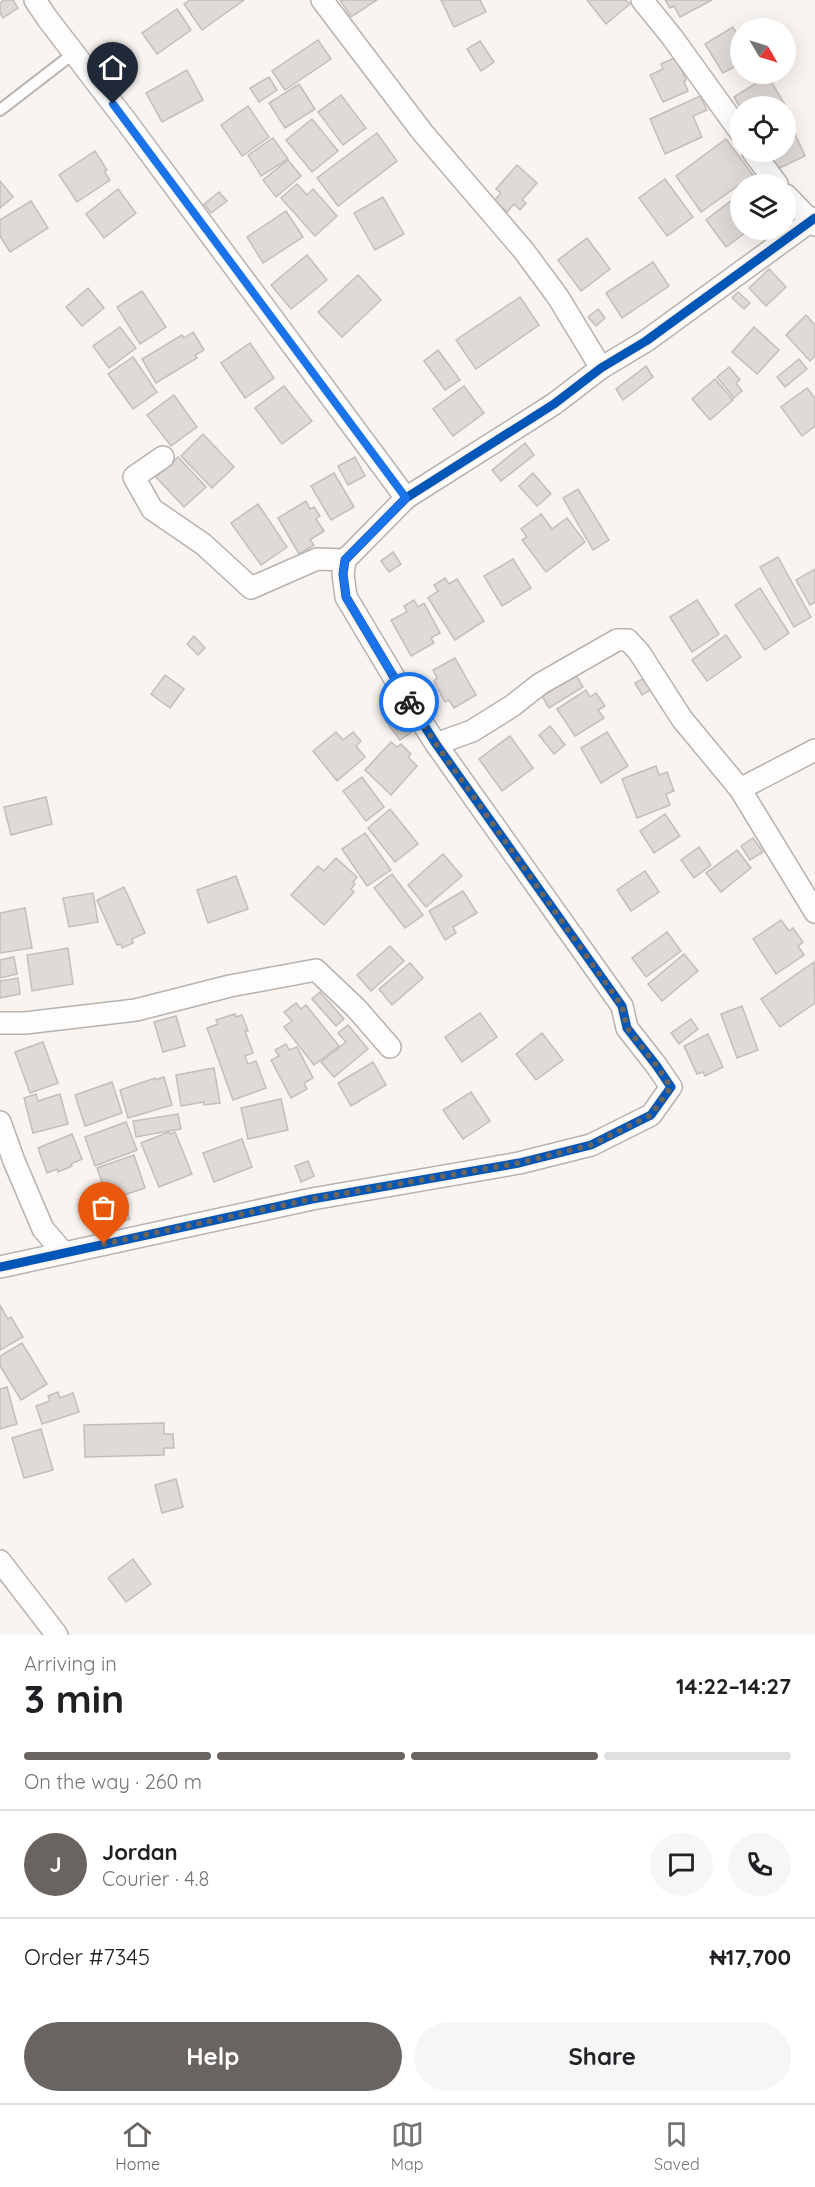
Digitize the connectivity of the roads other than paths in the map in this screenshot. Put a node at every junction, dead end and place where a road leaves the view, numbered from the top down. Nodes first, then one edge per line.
1 (35, 0) edge
2 (321, 0) edge
3 (642, 0) edge
4 (74, 53) junction
5 (0, 110) edge
6 (730, 118) edge
7 (796, 205) edge
8 (813, 222) edge
9 (601, 368) junction
10 (163, 457) dead end
11 (406, 498) junction
12 (345, 560) junction
13 (436, 744) junction
14 (815, 750) edge
15 (740, 789) junction
16 (815, 912) edge
17 (0, 1023) edge
18 (390, 1047) dead end
19 (0, 1122) edge
20 (63, 1252) junction
21 (0, 1267) edge
22 (0, 1561) edge
23 (57, 1635) edge

1 - 4 street
2 - 9 street
3 - 6 street
4 - 5 lane
4 - 11 street
7 - 8 street
8 - 9 street
9 - 11 street
10 - 12 street
11 - 12 street
12 - 13 street
13 - 15 street
13 - 20 street
14 - 15 street
15 - 16 street
17 - 18 street
19 - 20 street
20 - 21 street
22 - 23 street

